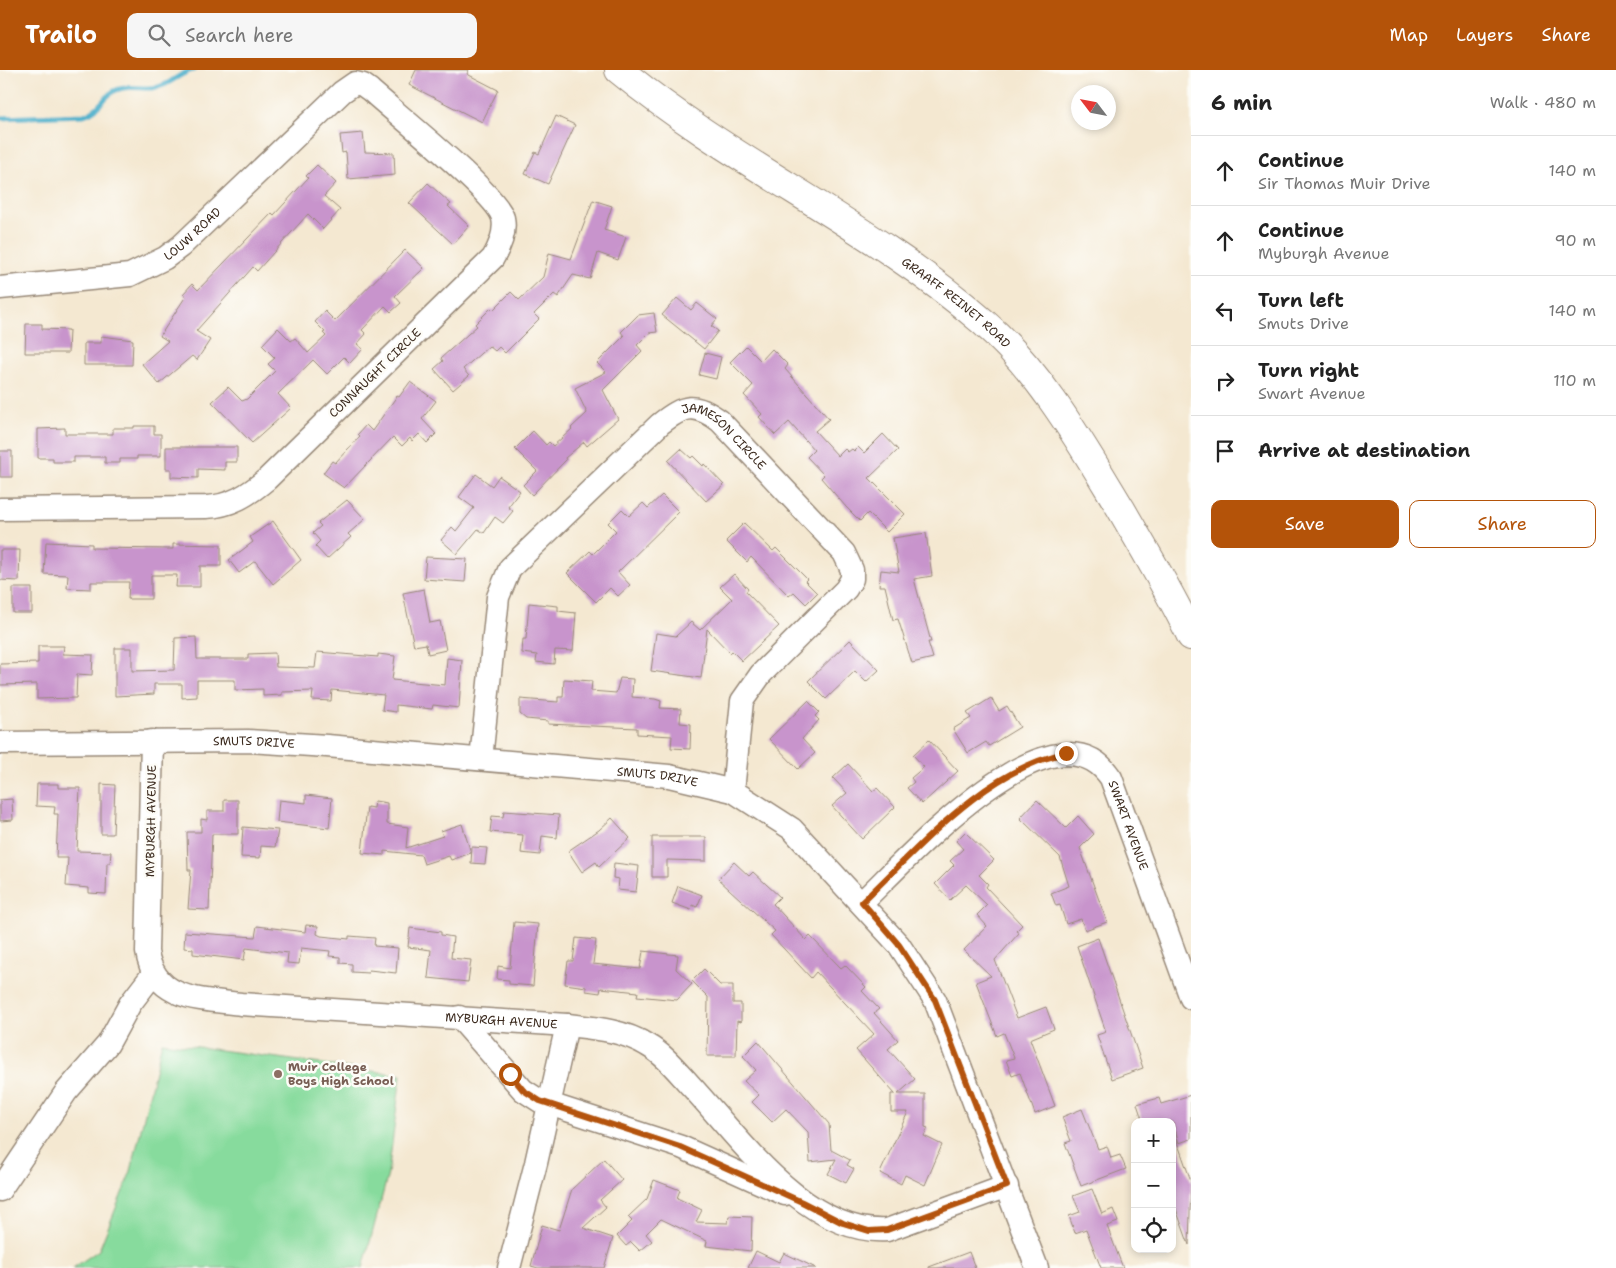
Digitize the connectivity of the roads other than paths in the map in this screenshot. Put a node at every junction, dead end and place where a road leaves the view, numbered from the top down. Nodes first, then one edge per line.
1 (619, 70) edge
2 (342, 92) joint
3 (0, 288) edge
4 (0, 509) edge
5 (1191, 636) edge
6 (152, 742) junction
7 (0, 743) edge
8 (481, 759) junction
9 (732, 790) junction
10 (862, 902) junction
11 (153, 974) junction
12 (1191, 998) edge
13 (459, 1017) junction
14 (567, 1025) junction
15 (550, 1104) junction
16 (1007, 1186) junction
17 (0, 1190) edge
18 (802, 1202) junction
19 (509, 1268) edge
20 (1037, 1268) edge

1 - 5 main road, GRAAFF REINET ROAD
2 - 3 street, LOUW ROAD
2 - 4 street, CONNAUGHT CIRCLE
6 - 7 street, SMUTS DRIVE
6 - 8 street, SMUTS DRIVE
6 - 11 street, MYBURGH AVENUE
8 - 9 street, SMUTS DRIVE
8 - 9 street, JAMESON CIRCLE
9 - 10 street, SMUTS DRIVE
10 - 12 street, SWART AVENUE
10 - 16 street, SMUTS DRIVE
11 - 13 street, MYBURGH AVENUE
11 - 17 street
13 - 14 street, MYBURGH AVENUE
13 - 15 street
14 - 15 street
14 - 18 street, MYBURGH AVENUE
15 - 18 street
15 - 19 street
16 - 18 street, MYBURGH AVENUE
16 - 20 street, SMUTS DRIVE

